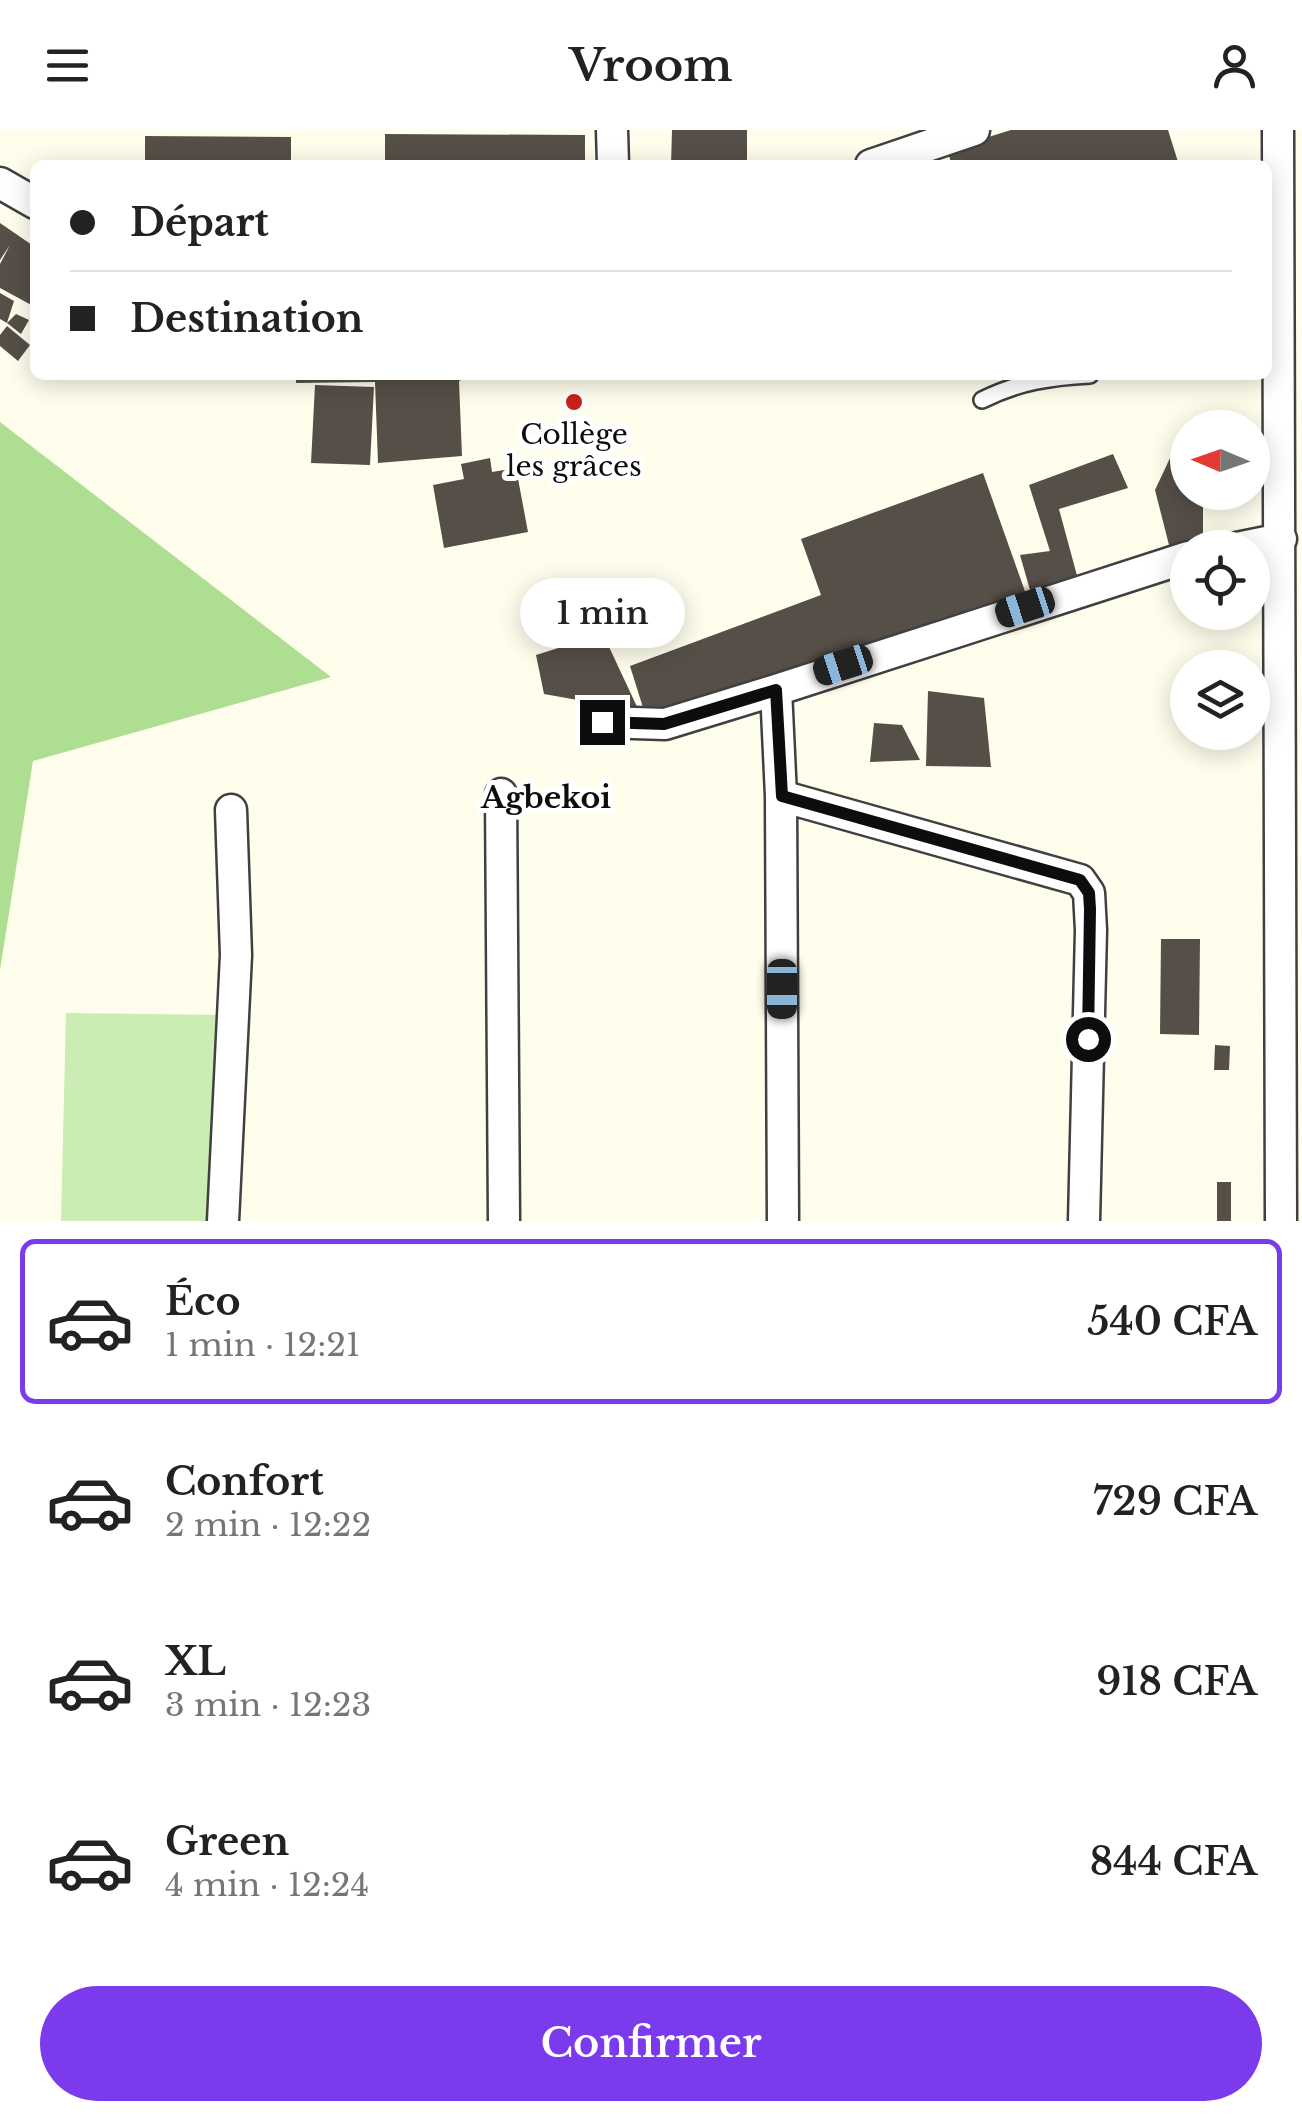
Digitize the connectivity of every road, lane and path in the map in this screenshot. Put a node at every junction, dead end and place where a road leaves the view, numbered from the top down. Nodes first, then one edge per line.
1 (612, 130) edge
2 (974, 130) edge
3 (1278, 130) edge
4 (909, 141) edge
5 (613, 160) edge
6 (879, 160) edge
7 (0, 184) edge
8 (1290, 186) edge
9 (30, 201) edge
10 (1273, 368) edge
11 (1050, 380) edge
12 (982, 400) dead end
13 (1281, 539) junction
14 (1270, 541) edge
15 (1170, 563) edge
16 (776, 690) junction
17 (602, 722) dead end
18 (1291, 773) edge
19 (501, 794) dead end
20 (782, 796) junction
21 (231, 810) dead end
22 (1292, 1065) edge
23 (224, 1221) edge
24 (504, 1221) edge
25 (784, 1221) edge
26 (1084, 1221) edge
27 (1281, 1221) edge

1 - 5 street
2 - 4 street
3 - 8 street
4 - 6 street
7 - 9 street
8 - 10 street
10 - 13 street
11 - 12 lane
13 - 14 street
13 - 18 street
15 - 16 street
16 - 17 street
16 - 20 street
18 - 22 street
19 - 24 street
20 - 25 street
20 - 26 street
21 - 23 street
22 - 27 street

